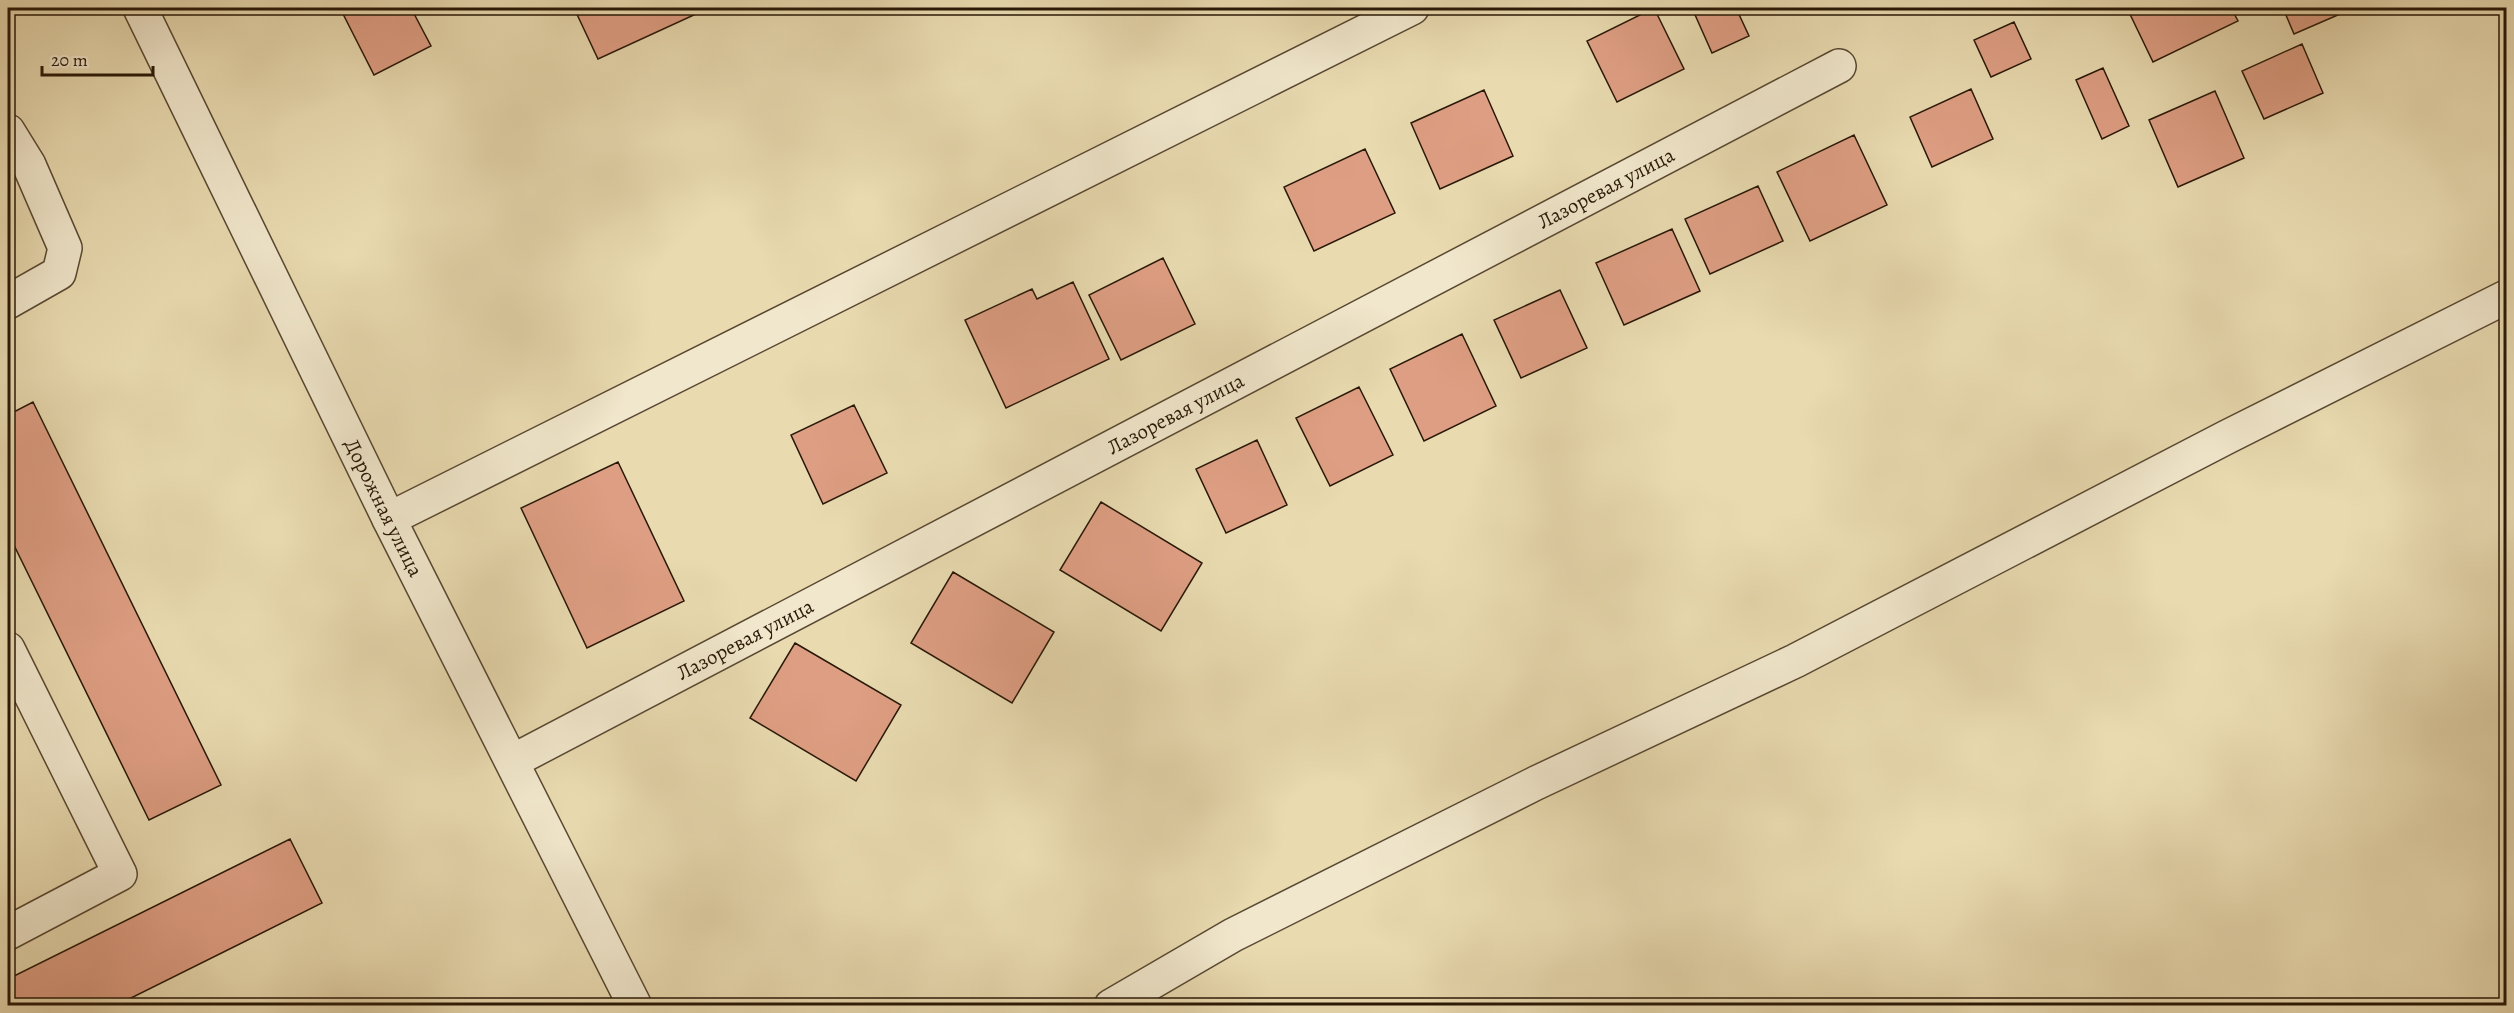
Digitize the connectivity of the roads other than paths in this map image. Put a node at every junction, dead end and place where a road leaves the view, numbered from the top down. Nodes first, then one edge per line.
1 (140, 8) edge
2 (1412, 8) edge
3 (1839, 66) dead end
4 (8, 130) edge
5 (2506, 297) edge
6 (8, 302) edge
7 (389, 519) junction
8 (8, 649) edge
9 (513, 761) junction
10 (8, 933) edge
11 (635, 1005) edge
12 (1112, 1005) edge

1 - 7 street, Дорожная улица
2 - 7 street
3 - 9 street, Лазоревая улица
4 - 6 street
5 - 12 street
7 - 9 street, Дорожная улица
8 - 10 street
9 - 11 street, Дорожная улица

